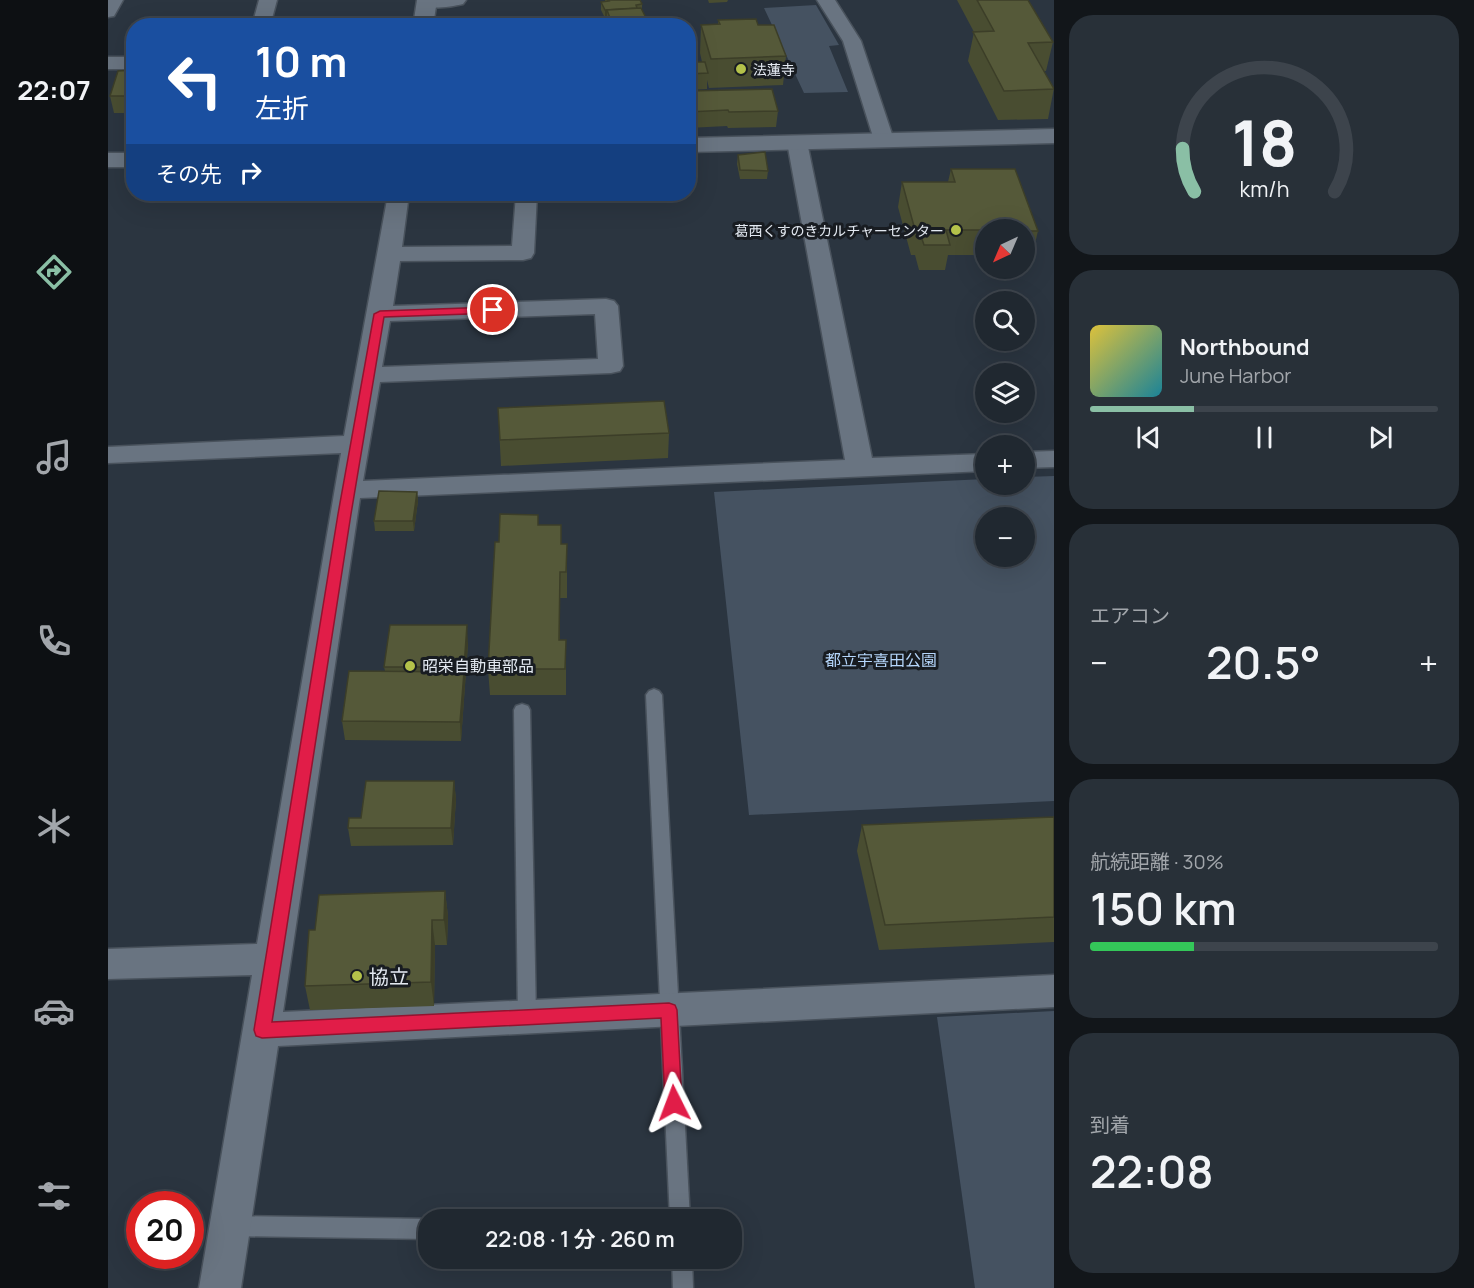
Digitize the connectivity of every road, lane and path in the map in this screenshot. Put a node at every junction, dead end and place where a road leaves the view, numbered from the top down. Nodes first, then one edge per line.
1 (114, 0) edge
2 (268, 0) edge
3 (458, 0) edge
4 (826, 0) edge
5 (427, 1) edge
6 (108, 12) edge
7 (263, 18) edge
8 (424, 18) edge
9 (108, 63) edge
10 (126, 63) edge
11 (1054, 136) edge
12 (884, 140) junction
13 (797, 142) junction
14 (696, 145) edge
15 (126, 159) edge
16 (108, 160) edge
17 (397, 201) edge
18 (527, 201) edge
19 (390, 254) junction
20 (380, 314) junction
21 (369, 375) junction
22 (357, 444) junction
23 (108, 455) edge
24 (1054, 459) edge
25 (1035, 460) edge
26 (975, 462) edge
27 (860, 467) junction
28 (348, 490) junction
29 (654, 694) dead end
30 (522, 710) dead end
31 (272, 959) junction
32 (108, 964) edge
33 (1054, 991) edge
34 (669, 1010) junction
35 (527, 1017) junction
36 (262, 1030) junction
37 (679, 1209) edge
38 (230, 1226) junction
39 (418, 1229) edge
40 (682, 1269) edge
41 (220, 1288) edge
42 (683, 1288) edge

1 - 6 street
2 - 7 street
3 - 5 street
4 - 12 street
5 - 8 street
9 - 10 street
11 - 12 street
12 - 13 street
13 - 14 street
13 - 27 street
15 - 16 street
17 - 19 street
18 - 19 street
19 - 20 street
20 - 21 street
20 - 21 street
21 - 22 street
22 - 23 street
22 - 28 street
24 - 25 street
26 - 27 street
27 - 28 street
28 - 31 street
29 - 34 lane
30 - 35 lane
31 - 32 street
31 - 36 street
33 - 34 street
34 - 35 street
34 - 37 lane
35 - 36 street
36 - 38 street
38 - 39 lane
38 - 41 street
40 - 42 lane

